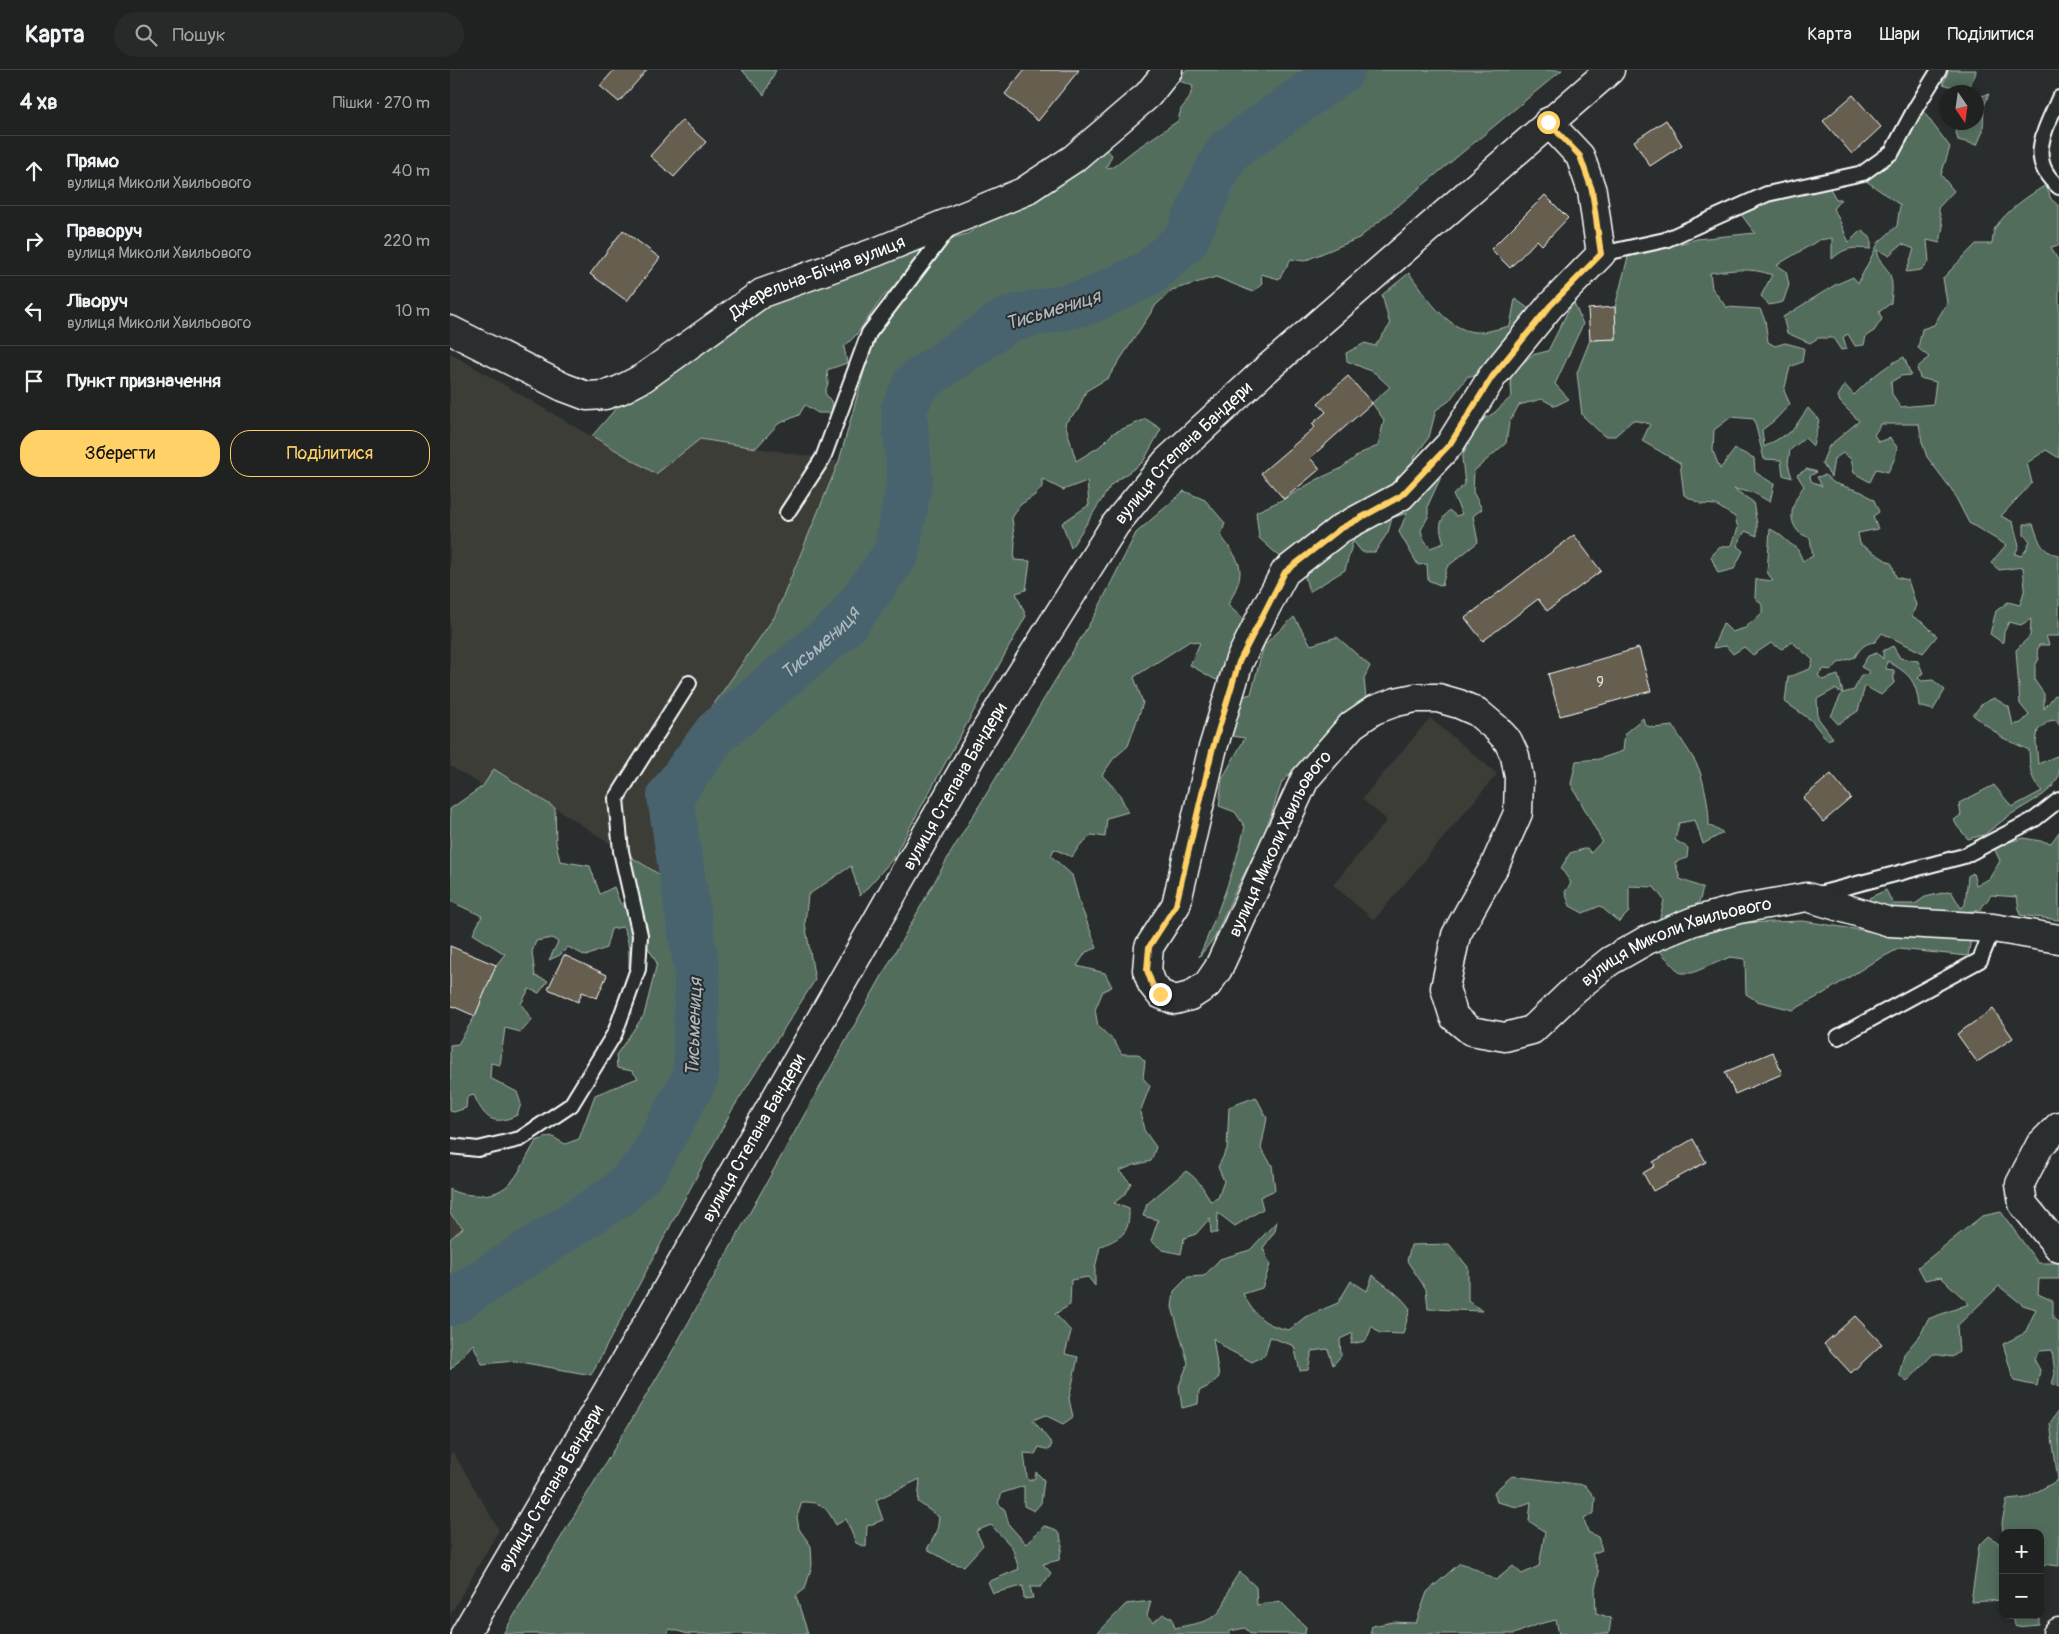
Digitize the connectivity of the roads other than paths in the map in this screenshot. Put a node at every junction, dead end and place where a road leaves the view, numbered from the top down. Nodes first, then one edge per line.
1 (1168, 70) edge
2 (1610, 70) edge
3 (1939, 70) edge
4 (2059, 98) edge
5 (1548, 122) junction
6 (2059, 187) edge
7 (954, 221) junction
8 (1601, 254) junction
9 (450, 330) edge
10 (787, 513) dead end
11 (689, 683) dead end
12 (2059, 800) edge
13 (1807, 897) junction
14 (1992, 928) junction
15 (2059, 939) edge
16 (1838, 1037) dead end
17 (2059, 1126) edge
18 (450, 1146) edge
19 (2059, 1248) edge
20 (465, 1634) edge

1 - 7 street, Джерельна-Бічна вулиця
2 - 5 street, вулиця Степана Бандери
3 - 8 lane
4 - 6 lane
5 - 8 street
5 - 20 street, вулиця Степана Бандери
7 - 9 street, Джерельна-Бічна вулиця
7 - 10 lane
8 - 13 street, вулиця Миколи Хвильового
11 - 18 lane
12 - 13 lane
13 - 14 street, вулиця Миколи Хвильового
14 - 15 street, вулиця Миколи Хвильового
14 - 16 lane
17 - 19 street

